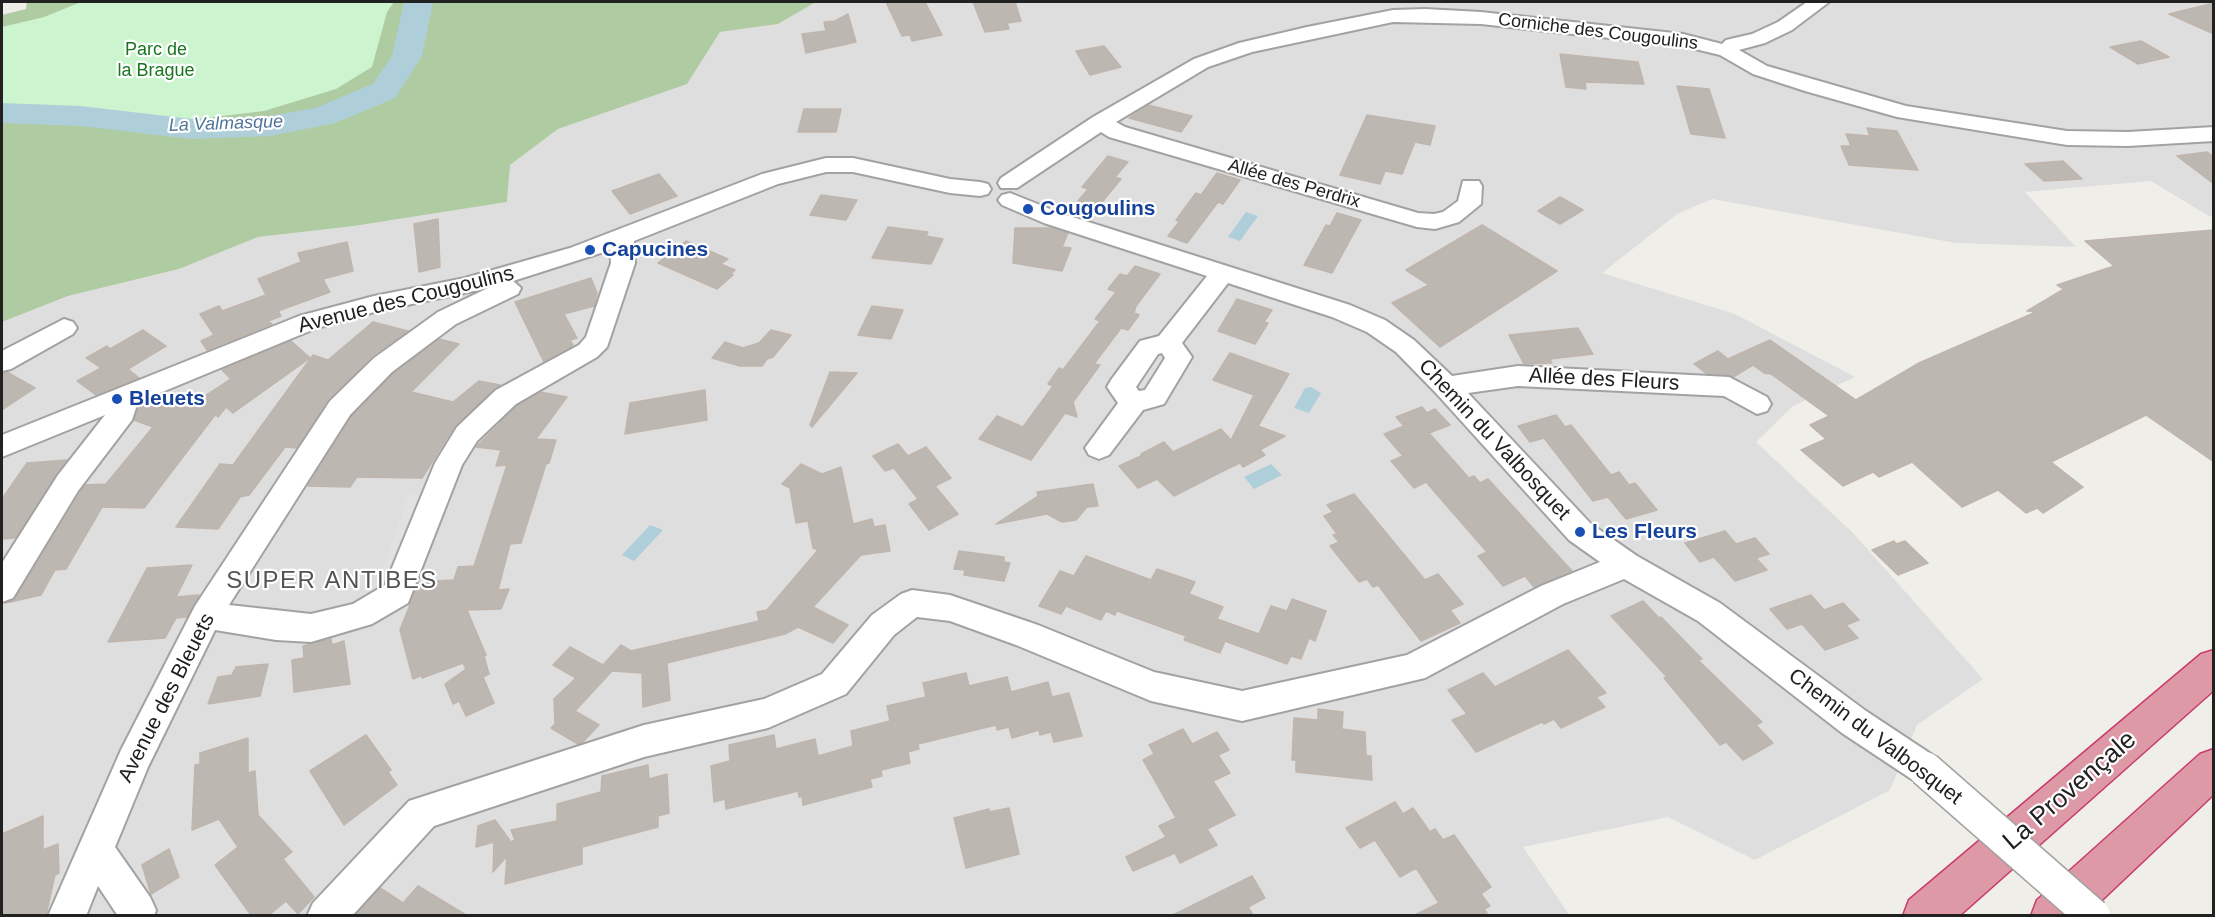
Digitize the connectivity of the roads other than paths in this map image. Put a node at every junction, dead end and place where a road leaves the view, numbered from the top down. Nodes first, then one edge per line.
1 (1819, 2) edge
2 (1727, 51) junction
3 (1101, 122) junction
4 (2214, 134) edge
5 (1471, 186) dead end
6 (1010, 191) junction
7 (622, 239) junction
8 (1223, 273) junction
9 (523, 276) junction
10 (63, 328) dead end
11 (2, 362) edge
12 (1446, 386) junction
13 (124, 396) junction
14 (1757, 404) dead end
15 (2, 446) edge
16 (1099, 448) dead end
17 (1626, 565) junction
18 (2, 589) edge
19 (206, 615) junction
20 (2214, 666) edge
21 (2214, 767) edge
22 (95, 850) junction
23 (137, 910) dead end
24 (67, 915) edge
25 (326, 915) edge
26 (1925, 915) edge
27 (2053, 915) edge
28 (2093, 915) edge

1 - 2 street
2 - 3 street, Corniche des Cougoulins
2 - 4 street, Corniche des Cougoulins
3 - 5 street, Allée des Perdrix
3 - 6 street, Corniche des Cougoulins
6 - 7 street, Chemin du Valbosquet
6 - 8 street, Chemin du Valbosquet
7 - 9 street, Avenue des Bleuets
7 - 19 street
8 - 12 street, Chemin du Valbosquet
8 - 16 street
9 - 13 street, Avenue des Cougoulins
9 - 19 street, Avenue des Bleuets
10 - 11 street
12 - 14 street, Allée des Fleurs
12 - 17 street, Chemin du Valbosquet
13 - 15 street, Avenue des Cougoulins
13 - 18 street
17 - 25 street
17 - 28 street, Chemin du Valbosquet, bridge
19 - 22 street, Avenue des Bleuets
20 - 26 highway, La Provençale
21 - 27 highway
22 - 23 street
22 - 24 street, Avenue des Bleuets

